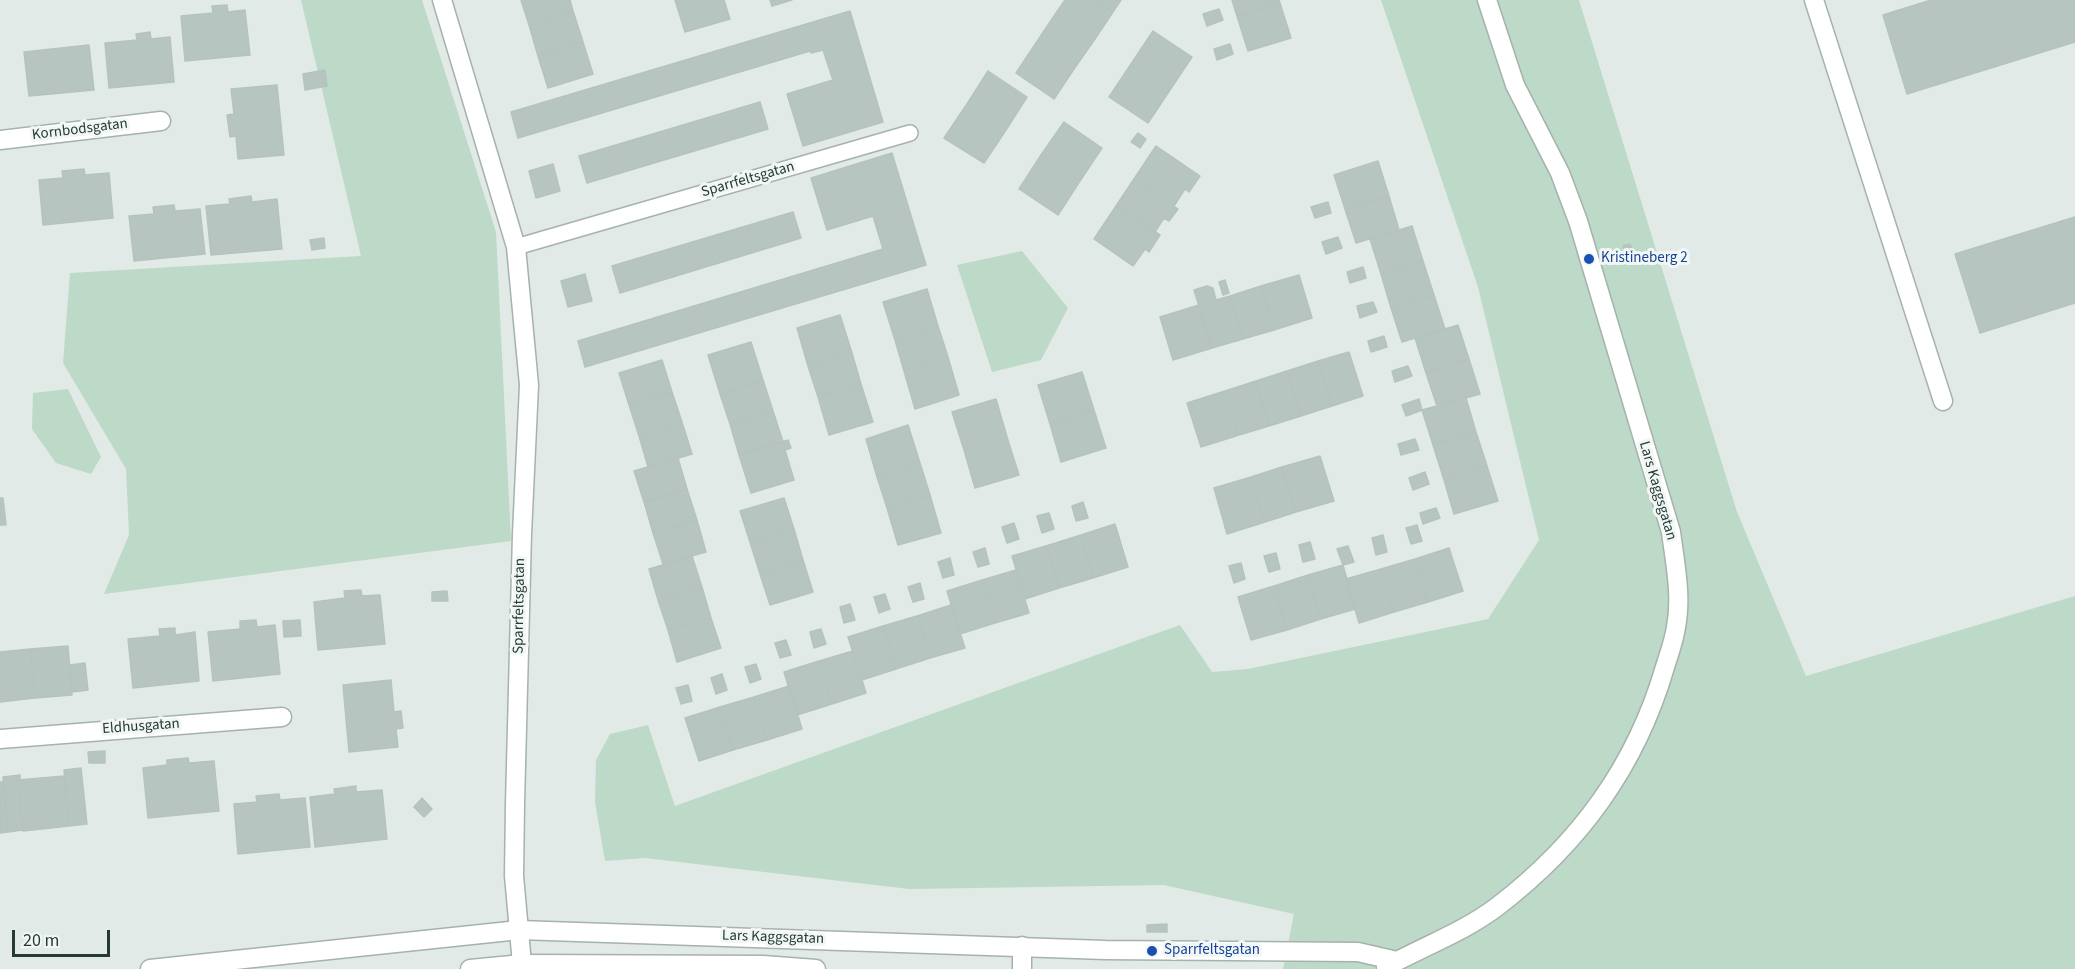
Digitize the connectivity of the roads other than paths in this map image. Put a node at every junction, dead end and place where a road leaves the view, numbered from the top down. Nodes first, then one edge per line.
1 (442, 0) edge
2 (1487, 0) edge
3 (1814, 0) edge
4 (161, 121) dead end
5 (910, 133) dead end
6 (0, 140) edge
7 (516, 247) junction
8 (1943, 401) dead end
9 (282, 717) dead end
10 (0, 739) edge
11 (519, 930) junction
12 (1022, 946) junction
13 (522, 964) junction
14 (1390, 965) edge
15 (150, 969) edge
16 (470, 969) edge
17 (816, 969) edge
18 (1022, 969) edge

1 - 7 street, Sparrfeltsgatan
2 - 14 street, Lars Kaggsgatan
3 - 8 street
4 - 6 street, Kornbodsgatan
5 - 7 lane, Sparrfeltsgatan
7 - 11 street, Sparrfeltsgatan
9 - 10 street, Eldhusgatan
11 - 12 street, Lars Kaggsgatan
11 - 13 street, Sparrfeltsgatan
11 - 15 street, Lars Kaggsgatan
12 - 14 street, Lars Kaggsgatan
12 - 18 street
13 - 16 street, Lars Kaggsgatan
13 - 17 street, Lars Kaggsgatan

